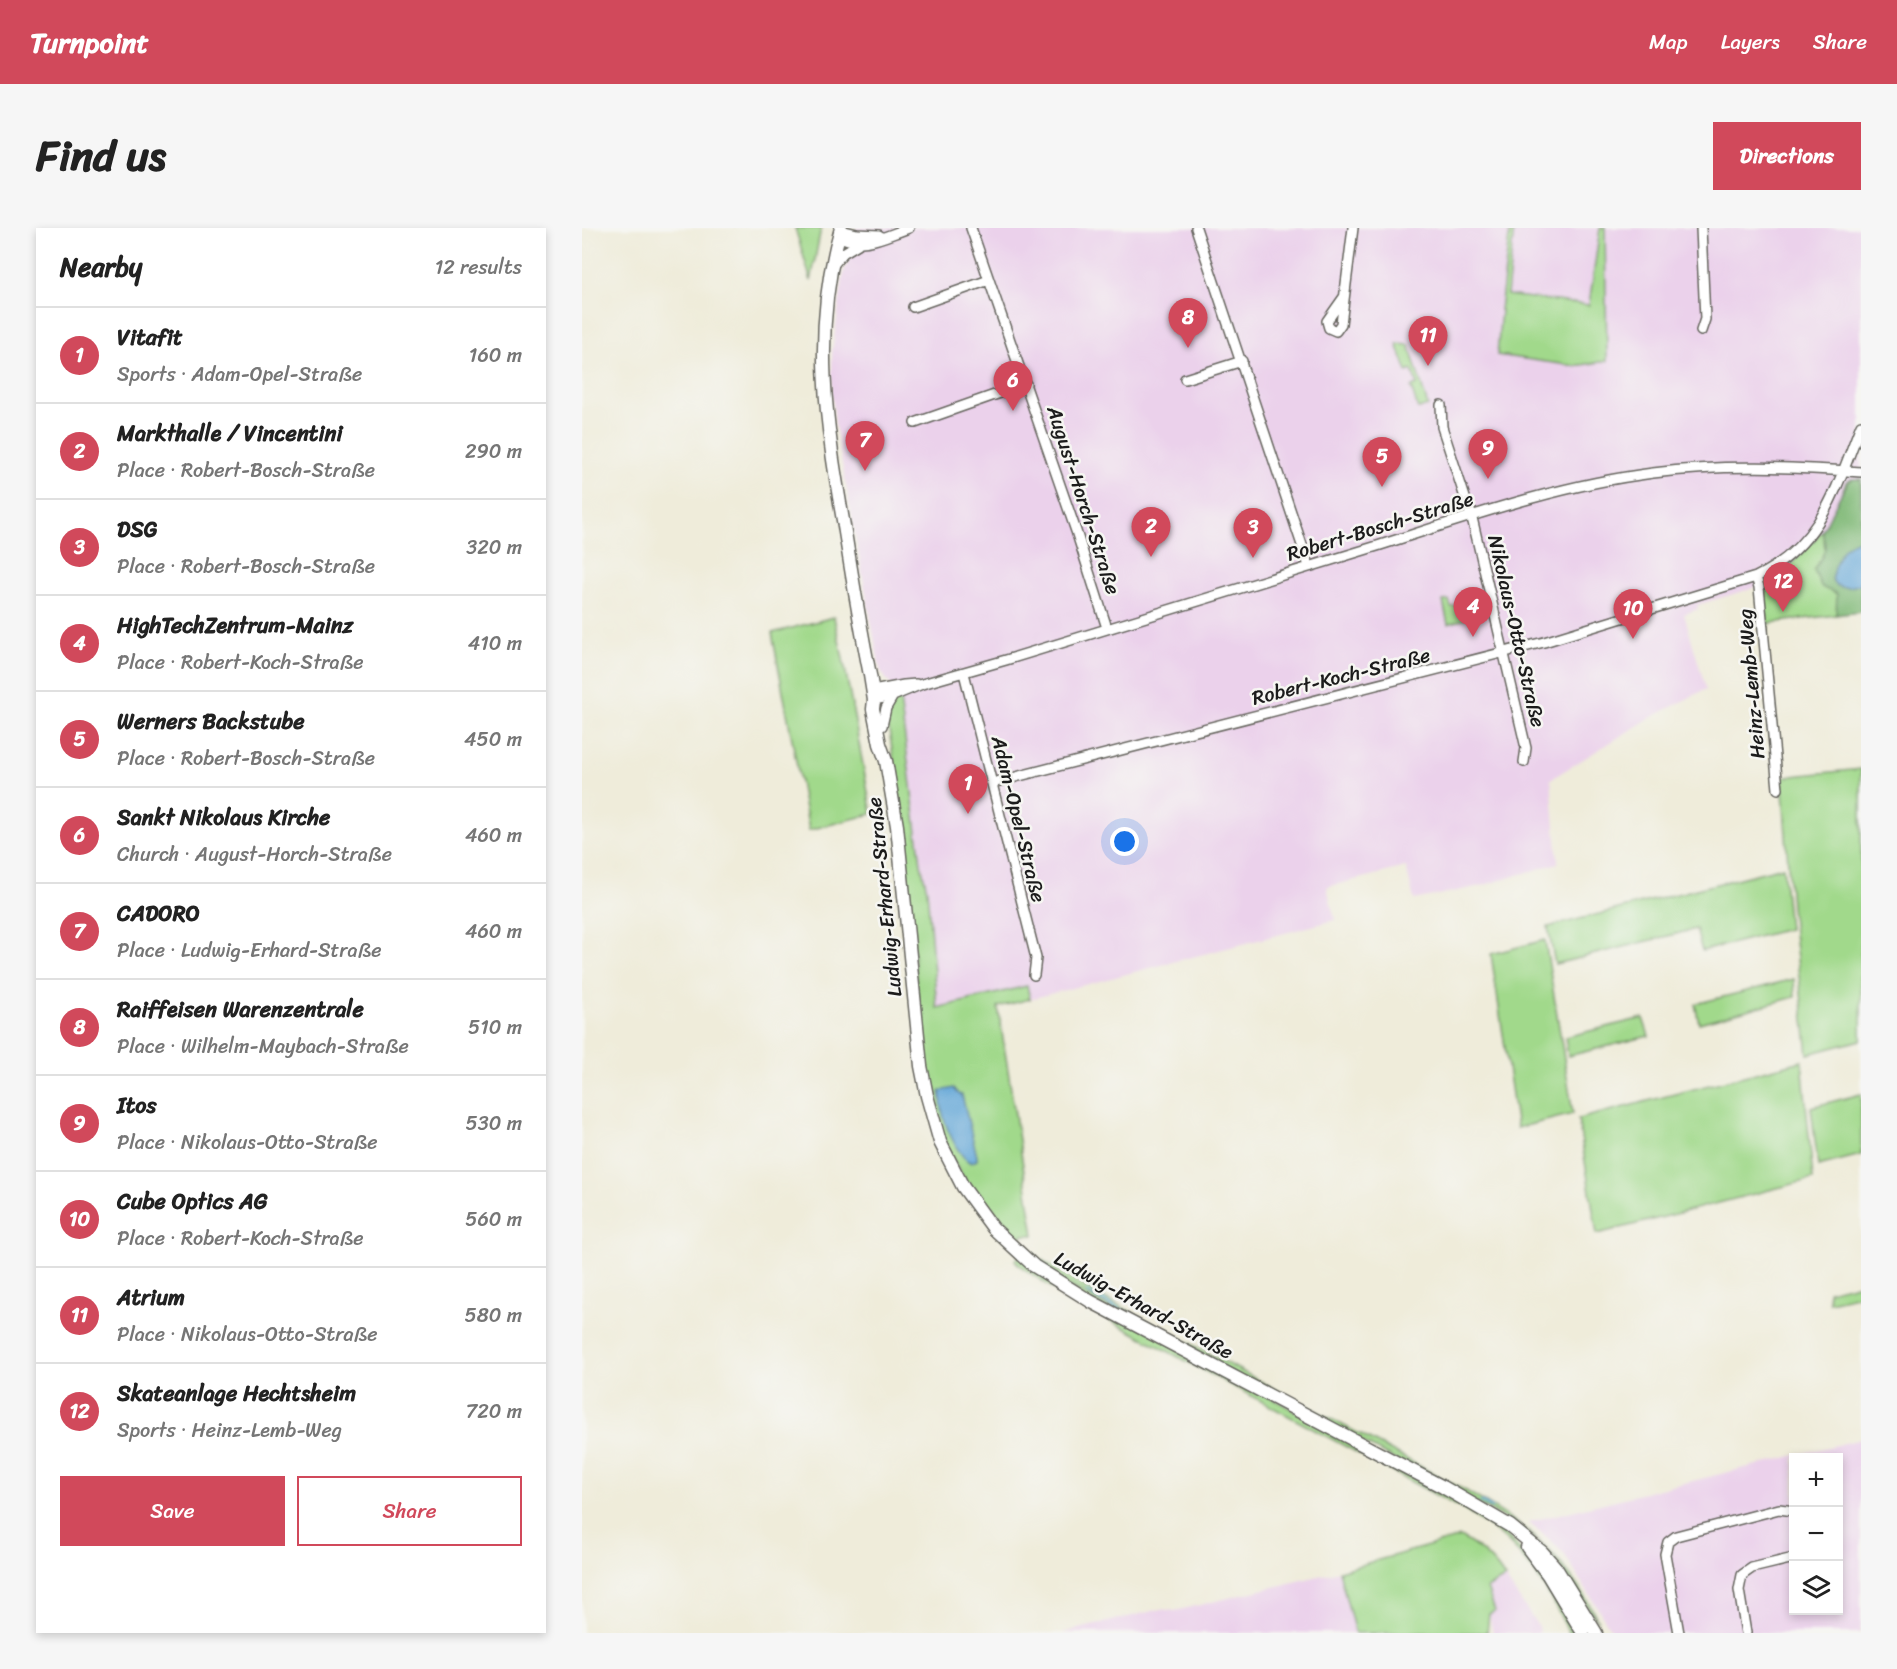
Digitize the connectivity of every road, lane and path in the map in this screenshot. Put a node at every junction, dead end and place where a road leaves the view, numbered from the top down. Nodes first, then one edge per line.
1 (909, 228) edge
2 (971, 228) edge
3 (1196, 228) edge
4 (1353, 228) edge
5 (1701, 228) edge
6 (840, 232) edge
7 (890, 234) junction
8 (858, 244) junction
9 (831, 267) junction
10 (989, 280) junction
11 (1344, 297) dead end
12 (912, 307) dead end
13 (1701, 331) dead end
14 (1242, 362) junction
15 (1185, 379) dead end
16 (1026, 384) junction
17 (1441, 405) dead end
18 (915, 423) dead end
19 (1861, 425) edge
20 (1843, 471) junction
21 (1861, 472) edge
22 (1471, 516) junction
23 (1309, 566) junction
24 (1756, 577) junction
25 (1107, 628) junction
26 (1503, 653) junction
27 (964, 673) junction
28 (922, 684) junction
29 (873, 696) junction
30 (893, 696) junction
31 (882, 726) junction
32 (886, 761) junction
33 (1524, 762) dead end
34 (992, 783) junction
35 (1778, 789) dead end
36 (1034, 975) dead end
37 (1789, 1510) edge
38 (1491, 1515) junction
39 (1789, 1559) edge
40 (1583, 1633) edge
41 (1596, 1633) edge
42 (1678, 1633) edge
43 (1746, 1633) edge

1 - 7 street
2 - 10 street, August-Horch-Straße
3 - 14 street
4 - 11 street
5 - 13 street
6 - 7 street
6 - 8 street
6 - 9 main road, Ludwig-Erhard-Straße
7 - 8 street
8 - 9 street
9 - 29 main road, Ludwig-Erhard-Straße
10 - 12 street
10 - 16 street, August-Horch-Straße
14 - 15 street
14 - 23 street
16 - 18 street
16 - 25 street, August-Horch-Straße
17 - 22 street, Nikolaus-Otto-Straße
19 - 20 street, Robert-Koch-Straße
20 - 21 street, Robert-Bosch-Straße
20 - 22 street, Robert-Bosch-Straße
20 - 24 street, Robert-Koch-Straße
22 - 23 street, Robert-Bosch-Straße
22 - 26 street, Nikolaus-Otto-Straße
23 - 25 street, Robert-Bosch-Straße
24 - 26 street, Robert-Koch-Straße
24 - 35 street, Heinz-Lemb-Weg
25 - 27 street, Robert-Bosch-Straße
26 - 33 street, Nikolaus-Otto-Straße
26 - 34 street, Robert-Koch-Straße
27 - 28 street, Robert-Bosch-Straße
27 - 34 street, Adam-Opel-Straße
28 - 29 street, Robert-Bosch-Straße
28 - 30 street, Robert-Bosch-Straße
29 - 30 street, Robert-Bosch-Straße
29 - 31 main road, Ludwig-Erhard-Straße
29 - 32 main road, Ludwig-Erhard-Straße
30 - 31 street
31 - 32 main road, Ludwig-Erhard-Straße
32 - 38 main road, Ludwig-Erhard-Straße
34 - 36 street, Adam-Opel-Straße
37 - 42 street
38 - 40 main road, Ludwig-Erhard-Straße
38 - 41 main road, Ludwig-Erhard-Straße
39 - 43 street

